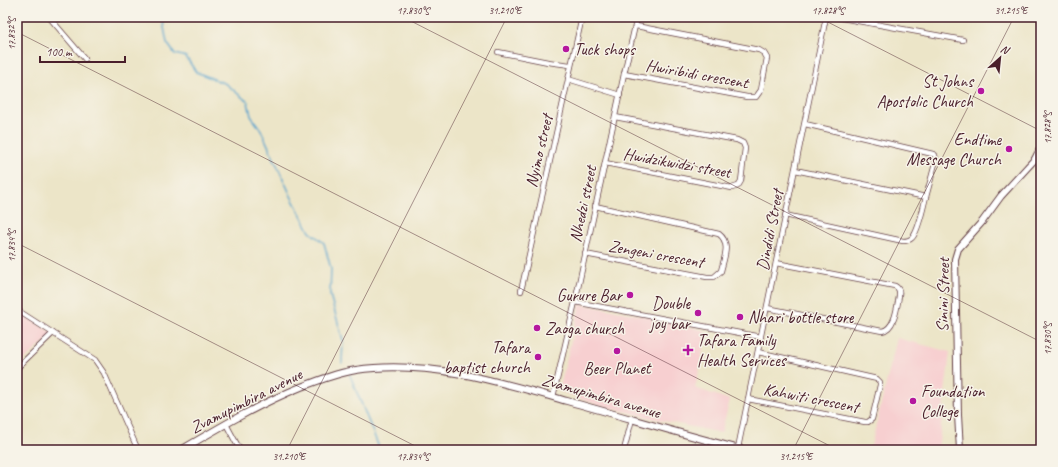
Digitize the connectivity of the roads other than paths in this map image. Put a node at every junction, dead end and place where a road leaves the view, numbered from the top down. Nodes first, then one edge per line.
1 (49, 17) edge
2 (582, 17) edge
3 (637, 17) edge
4 (826, 17) edge
5 (836, 17) edge
6 (636, 26) junction
7 (963, 40) dead end
8 (498, 52) dead end
9 (85, 59) dead end
10 (570, 65) junction
11 (624, 74) junction
12 (568, 79) junction
13 (620, 95) junction
14 (615, 117) junction
15 (805, 124) junction
16 (1041, 147) edge
17 (605, 163) junction
18 (795, 170) junction
19 (926, 197) junction
20 (596, 206) junction
21 (786, 215) junction
22 (585, 254) junction
23 (776, 263) junction
24 (521, 290) dead end
25 (575, 302) junction
26 (767, 308) junction
27 (17, 310) edge
28 (53, 333) junction
29 (761, 337) junction
30 (758, 352) junction
31 (17, 368) edge
32 (553, 397) junction
33 (748, 399) junction
34 (632, 419) junction
35 (226, 424) junction
36 (741, 449) edge
37 (138, 450) edge
38 (181, 450) edge
39 (240, 450) edge
40 (624, 450) edge
41 (960, 450) edge

1 - 9 street
2 - 10 street, Nyimo street
3 - 6 street, Nhedzi street
4 - 15 street, Dindidi Street
5 - 7 street
6 - 11 street, Nhedzi street
6 - 11 street, Hwiribidi crescent
8 - 10 street
10 - 12 street, Nyimo street
11 - 13 street, Nhedzi street
12 - 13 street
12 - 24 street, Nyimo street
13 - 14 street, Nhedzi street
14 - 17 street, Nhedzi street
14 - 17 street, Hwidzikwidzi street
15 - 18 street, Dindidi Street
15 - 19 street
16 - 41 street, Sinini Street
17 - 20 street, Nhedzi street
18 - 19 street
18 - 21 street, Dindidi Street
19 - 21 street
20 - 22 street, Nhedzi street
20 - 22 street, Zengeni crescent
21 - 23 street, Dindidi Street
22 - 25 street, Nhedzi street
23 - 26 street, Dindidi Street
23 - 26 street
25 - 29 street
25 - 32 street, Nhedzi street
26 - 29 street, Dindidi Street
27 - 28 street
28 - 31 street
28 - 37 street
29 - 30 street, Dindidi Street
30 - 33 street, Dindidi Street
30 - 33 street, Kahwiti crescent
32 - 34 street, Zvamupimbira avenue
32 - 35 street, Zvamupimbira avenue
33 - 36 street, Dindidi Street
34 - 36 street, Zvamupimbira avenue
34 - 40 street
35 - 38 street, Zvamupimbira avenue
35 - 39 street

